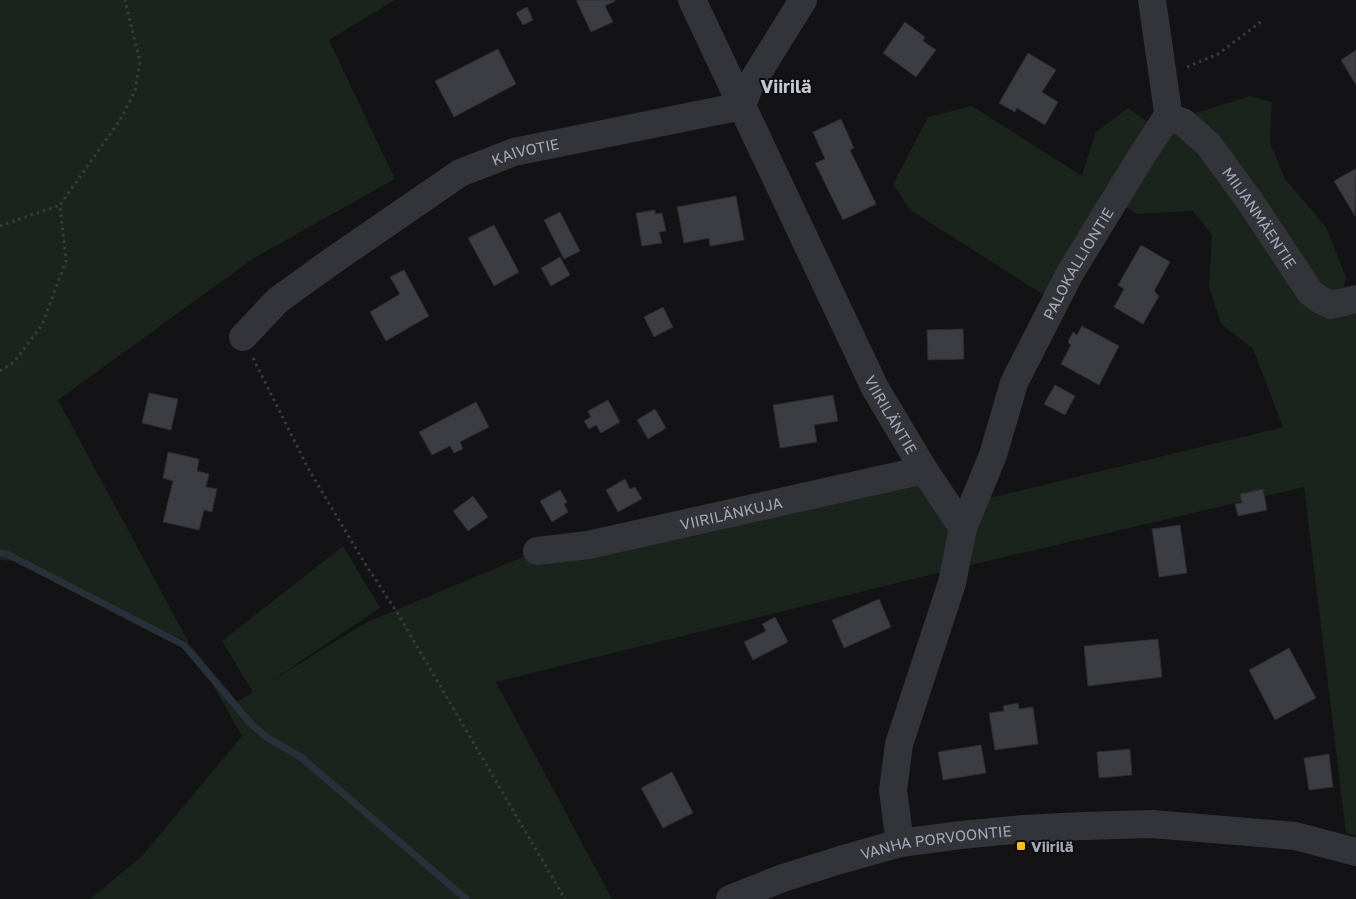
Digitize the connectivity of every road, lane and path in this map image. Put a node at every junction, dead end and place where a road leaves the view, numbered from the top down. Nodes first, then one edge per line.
1 (126, 0) edge
2 (692, 0) edge
3 (803, 0) edge
4 (1152, 0) edge
5 (1262, 21) dead end
6 (1162, 76) junction
7 (742, 106) junction
8 (1167, 117) junction
9 (60, 206) junction
10 (0, 226) edge
11 (1356, 299) edge
12 (242, 337) joint
13 (0, 371) edge
14 (924, 470) junction
15 (963, 528) junction
16 (537, 551) dead end
17 (900, 843) junction
18 (1356, 852) edge
19 (565, 899) edge
20 (730, 899) edge

1 - 9 path
2 - 7 street, VIIRILÄNTIE
3 - 7 street
4 - 6 street
5 - 6 path
6 - 8 street
7 - 12 street, KAIVOTIE
7 - 14 street, VIIRILÄNTIE
8 - 11 street, MIIJANMÄENTIE
8 - 15 street, PALOKALLIONTIE
9 - 10 path
9 - 13 path
12 - 19 path
14 - 15 street, VIIRILÄNTIE
14 - 16 street, VIIRILÄNKUJA
15 - 17 street
17 - 18 street, VANHA PORVOONTIE
17 - 20 street, VANHA PORVOONTIE

